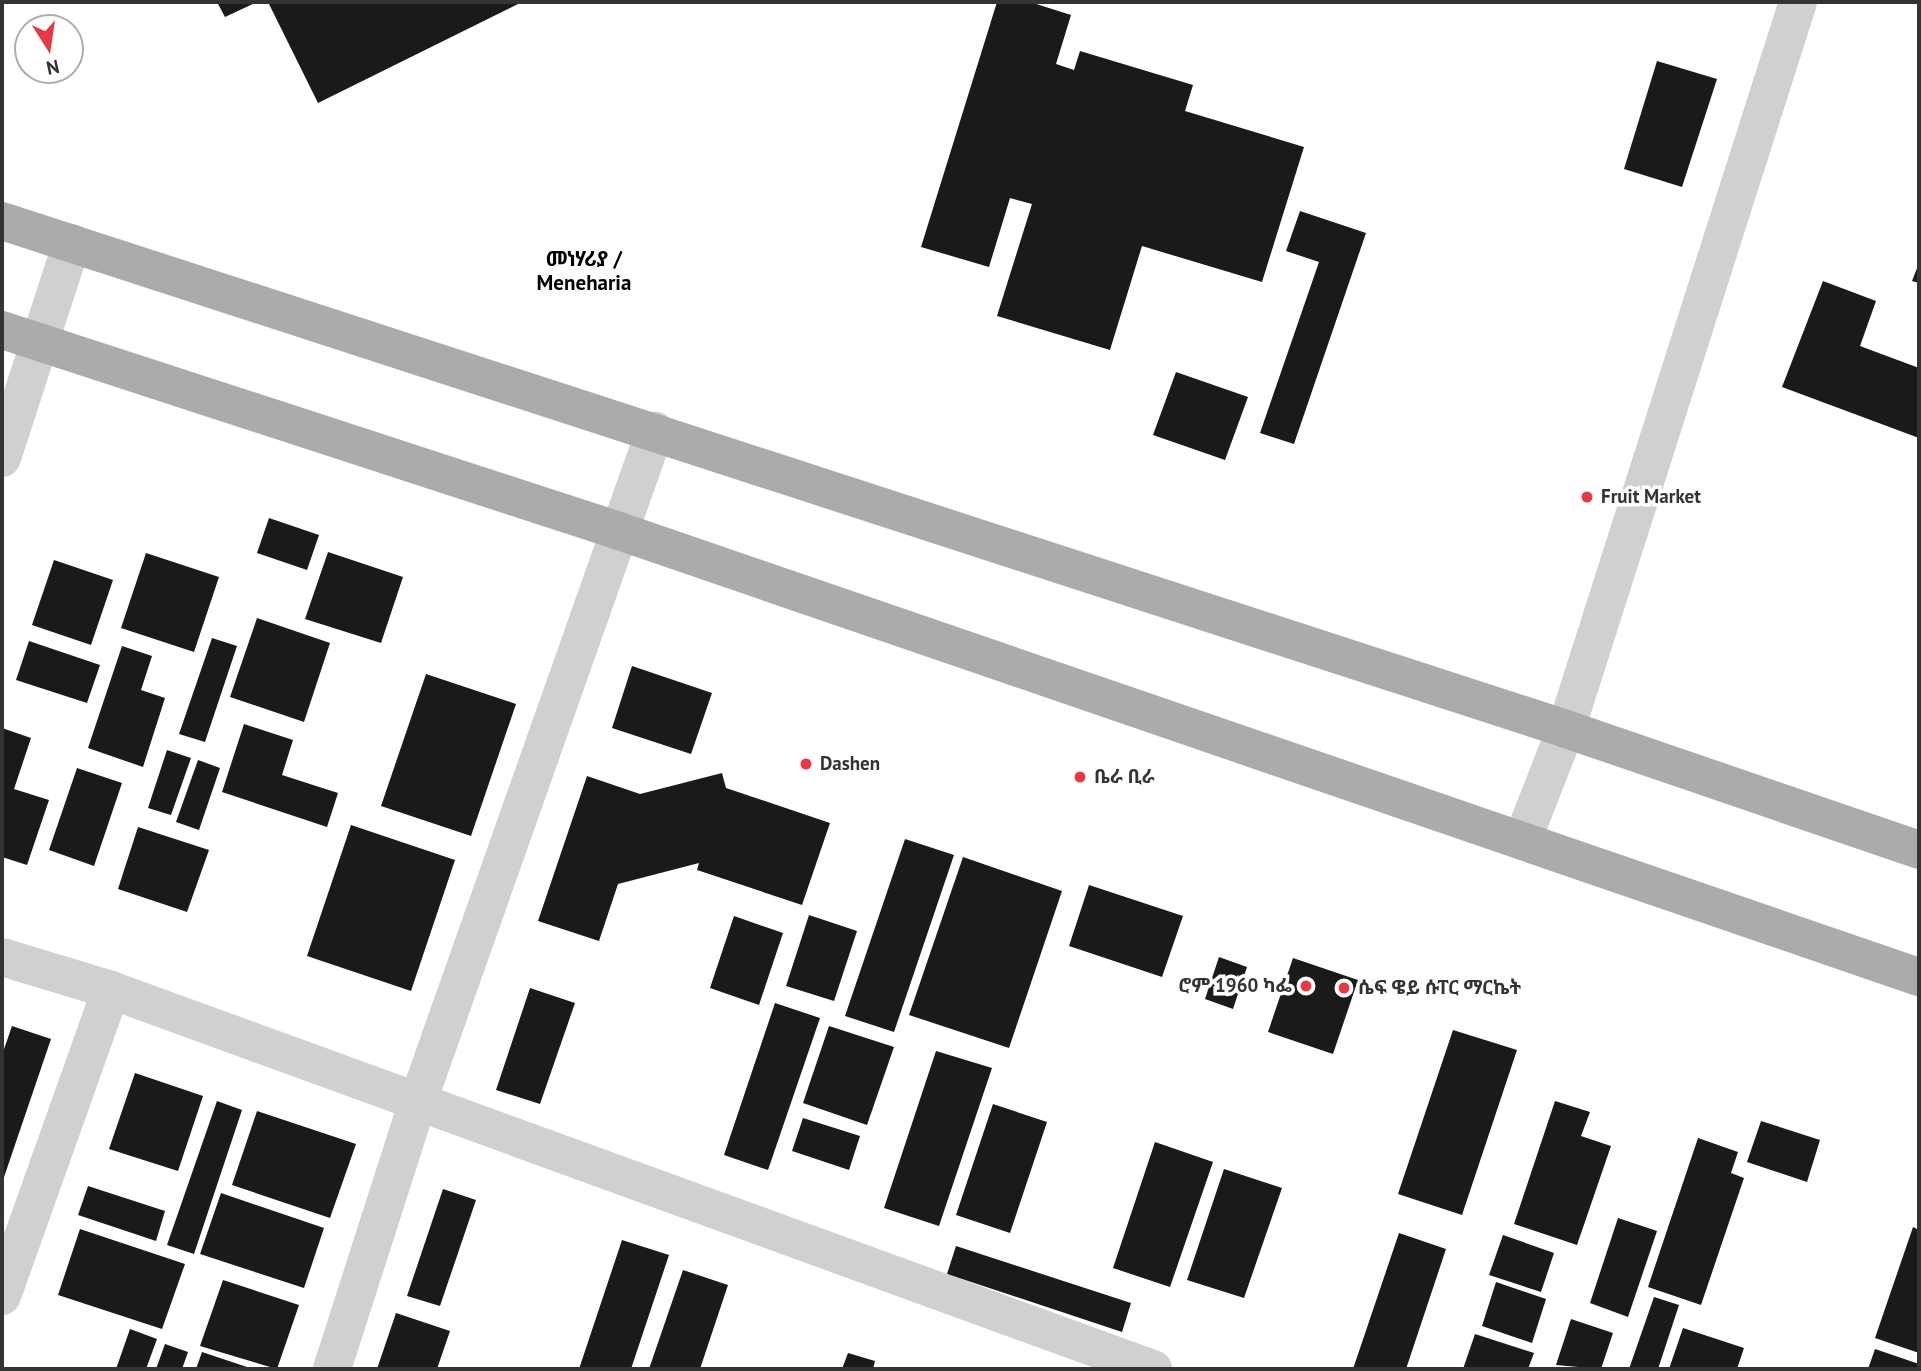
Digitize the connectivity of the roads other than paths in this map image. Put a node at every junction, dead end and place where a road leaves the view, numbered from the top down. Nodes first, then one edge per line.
1 (1798, 2) edge
2 (2, 221) edge
3 (72, 243) junction
4 (2, 330) edge
5 (41, 343) junction
6 (655, 431) junction
7 (2, 458) edge
8 (619, 531) junction
9 (1566, 729) junction
10 (1522, 841) junction
11 (1919, 850) edge
12 (2, 957) edge
13 (1919, 977) edge
14 (111, 990) junction
15 (418, 1101) junction
16 (2, 1296) edge
17 (332, 1369) edge
18 (1153, 1369) edge

1 - 9 street
2 - 3 main road
3 - 5 street
3 - 6 main road
4 - 5 main road
5 - 7 street
5 - 8 main road
6 - 8 street
6 - 9 main road
8 - 10 main road
8 - 15 street
9 - 10 street
9 - 11 main road
10 - 13 main road
12 - 14 street
14 - 15 street
14 - 16 street
15 - 17 street
15 - 18 street

